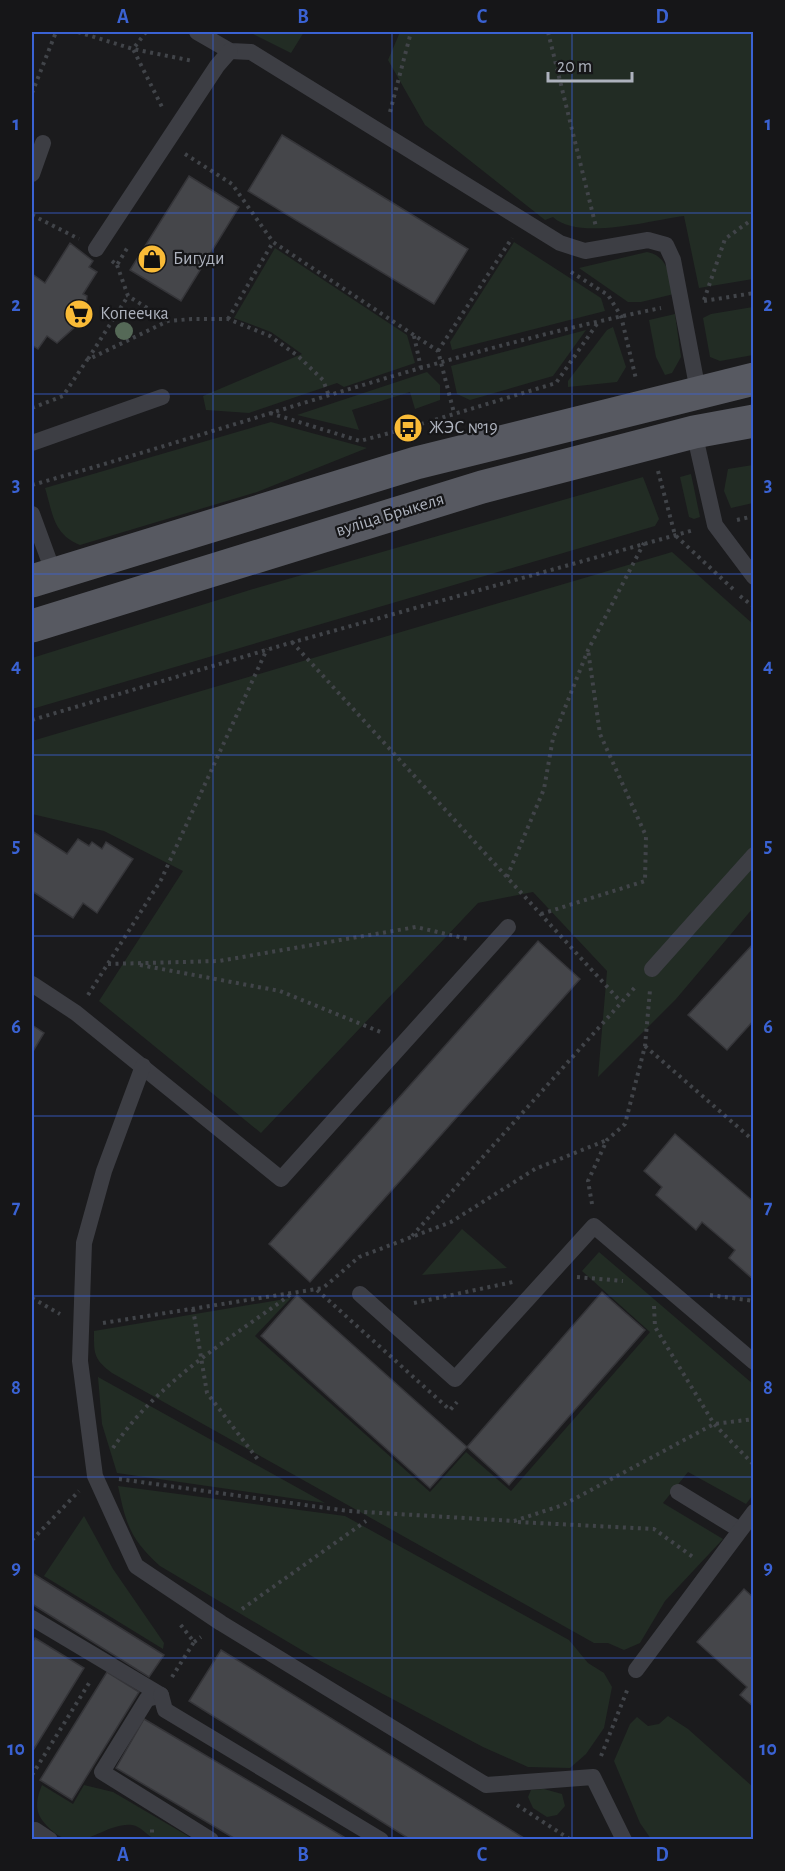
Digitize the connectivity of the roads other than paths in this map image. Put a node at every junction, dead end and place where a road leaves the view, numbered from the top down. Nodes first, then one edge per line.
1 (197, 32) edge
2 (230, 51) junction
3 (43, 143) dead end
4 (32, 174) edge
5 (96, 249) dead end
6 (753, 379) edge
7 (698, 391) junction
8 (162, 397) dead end
9 (753, 421) edge
10 (694, 432) junction
11 (32, 443) edge
12 (32, 514) edge
13 (43, 577) edge
14 (753, 577) edge
15 (32, 626) edge
16 (753, 855) edge
17 (508, 927) dead end
18 (652, 969) road end
19 (32, 984) edge
20 (143, 1066) junction
21 (360, 1294) dead end
22 (753, 1362) edge
23 (678, 1492) dead end
24 (753, 1512) edge
25 (740, 1530) junction
26 (32, 1618) edge
27 (636, 1670) road end
28 (161, 1695) junction
29 (32, 1830) edge
30 (50, 1839) edge
31 (211, 1839) edge
32 (381, 1839) edge
33 (624, 1839) edge

1 - 2 lane
2 - 5 lane
2 - 7 lane
3 - 4 lane
6 - 7 main road
7 - 13 main road
8 - 11 lane
9 - 10 main road, вуліца Брыкеля
10 - 14 lane
10 - 15 main road, вуліца Брыкеля
12 - 13 lane
16 - 18 lane
17 - 20 lane
19 - 20 lane
20 - 33 lane
21 - 22 lane
23 - 25 lane
24 - 25 lane
25 - 27 lane
26 - 28 lane
28 - 31 lane
28 - 32 lane
29 - 30 lane

